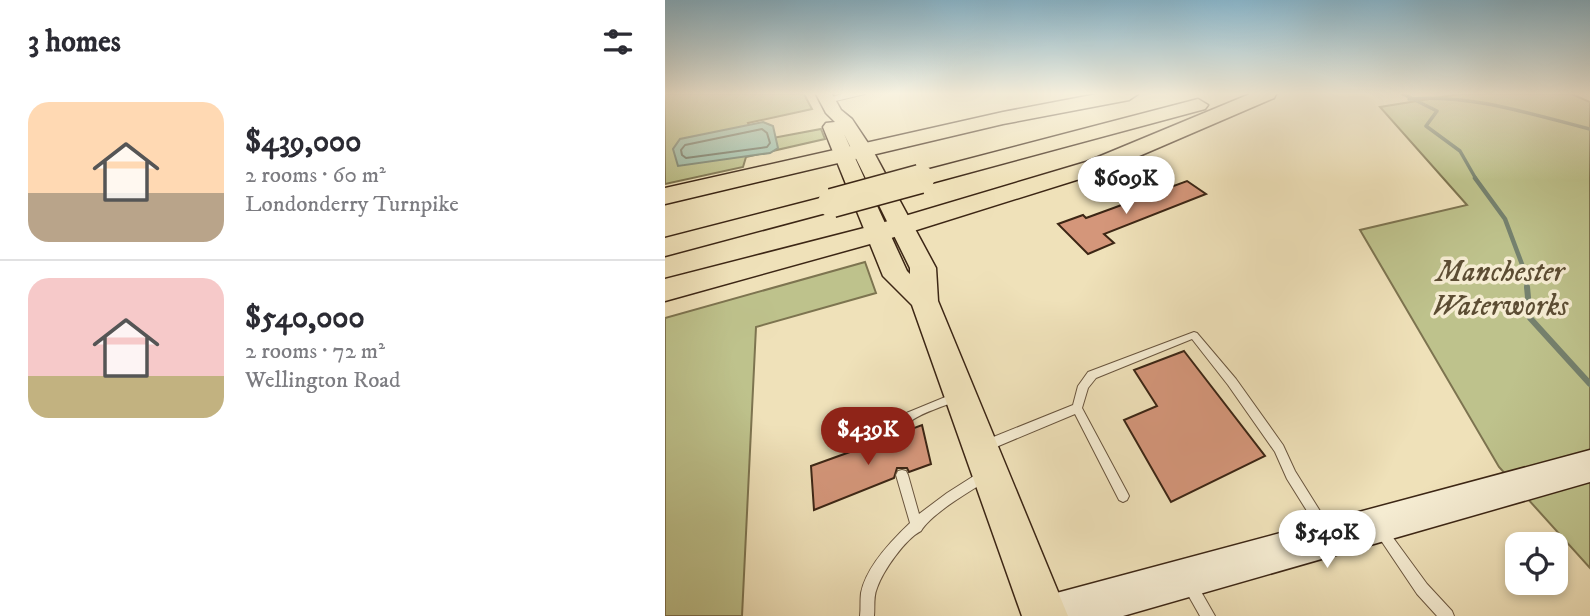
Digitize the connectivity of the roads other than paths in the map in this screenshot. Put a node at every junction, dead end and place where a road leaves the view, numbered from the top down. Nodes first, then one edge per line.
1 (831, 123) edge
2 (982, 123) edge
3 (1101, 123) edge
4 (1122, 123) edge
5 (1199, 123) edge
6 (853, 151) junction
7 (916, 174) junction
8 (665, 196) edge
9 (832, 197) junction
10 (890, 230) junction
11 (665, 234) edge
12 (665, 247) edge
13 (665, 290) edge
14 (960, 395) junction
15 (1077, 408) junction
16 (893, 436) dead end
17 (985, 460) junction
18 (1590, 466) edge
19 (902, 475) dead end
20 (1123, 496) dead end
21 (1377, 525) junction
22 (917, 527) junction
23 (1330, 538) junction
24 (1185, 579) junction
25 (867, 616) edge
26 (1047, 616) edge
27 (1208, 616) edge
28 (1447, 616) edge

1 - 6 main road
2 - 6 highway
3 - 7 highway
4 - 7 highway
5 - 10 highway
6 - 8 highway
6 - 10 main road
7 - 9 highway, bridge
9 - 11 highway
9 - 12 highway
10 - 13 highway
10 - 14 main road
14 - 16 lane
14 - 17 main road
15 - 17 lane
15 - 20 lane
15 - 23 lane
17 - 22 lane
17 - 26 main road
18 - 21 main road
19 - 22 lane
21 - 23 main road
21 - 28 lane
22 - 25 lane
23 - 24 main road
24 - 26 main road
24 - 27 lane

